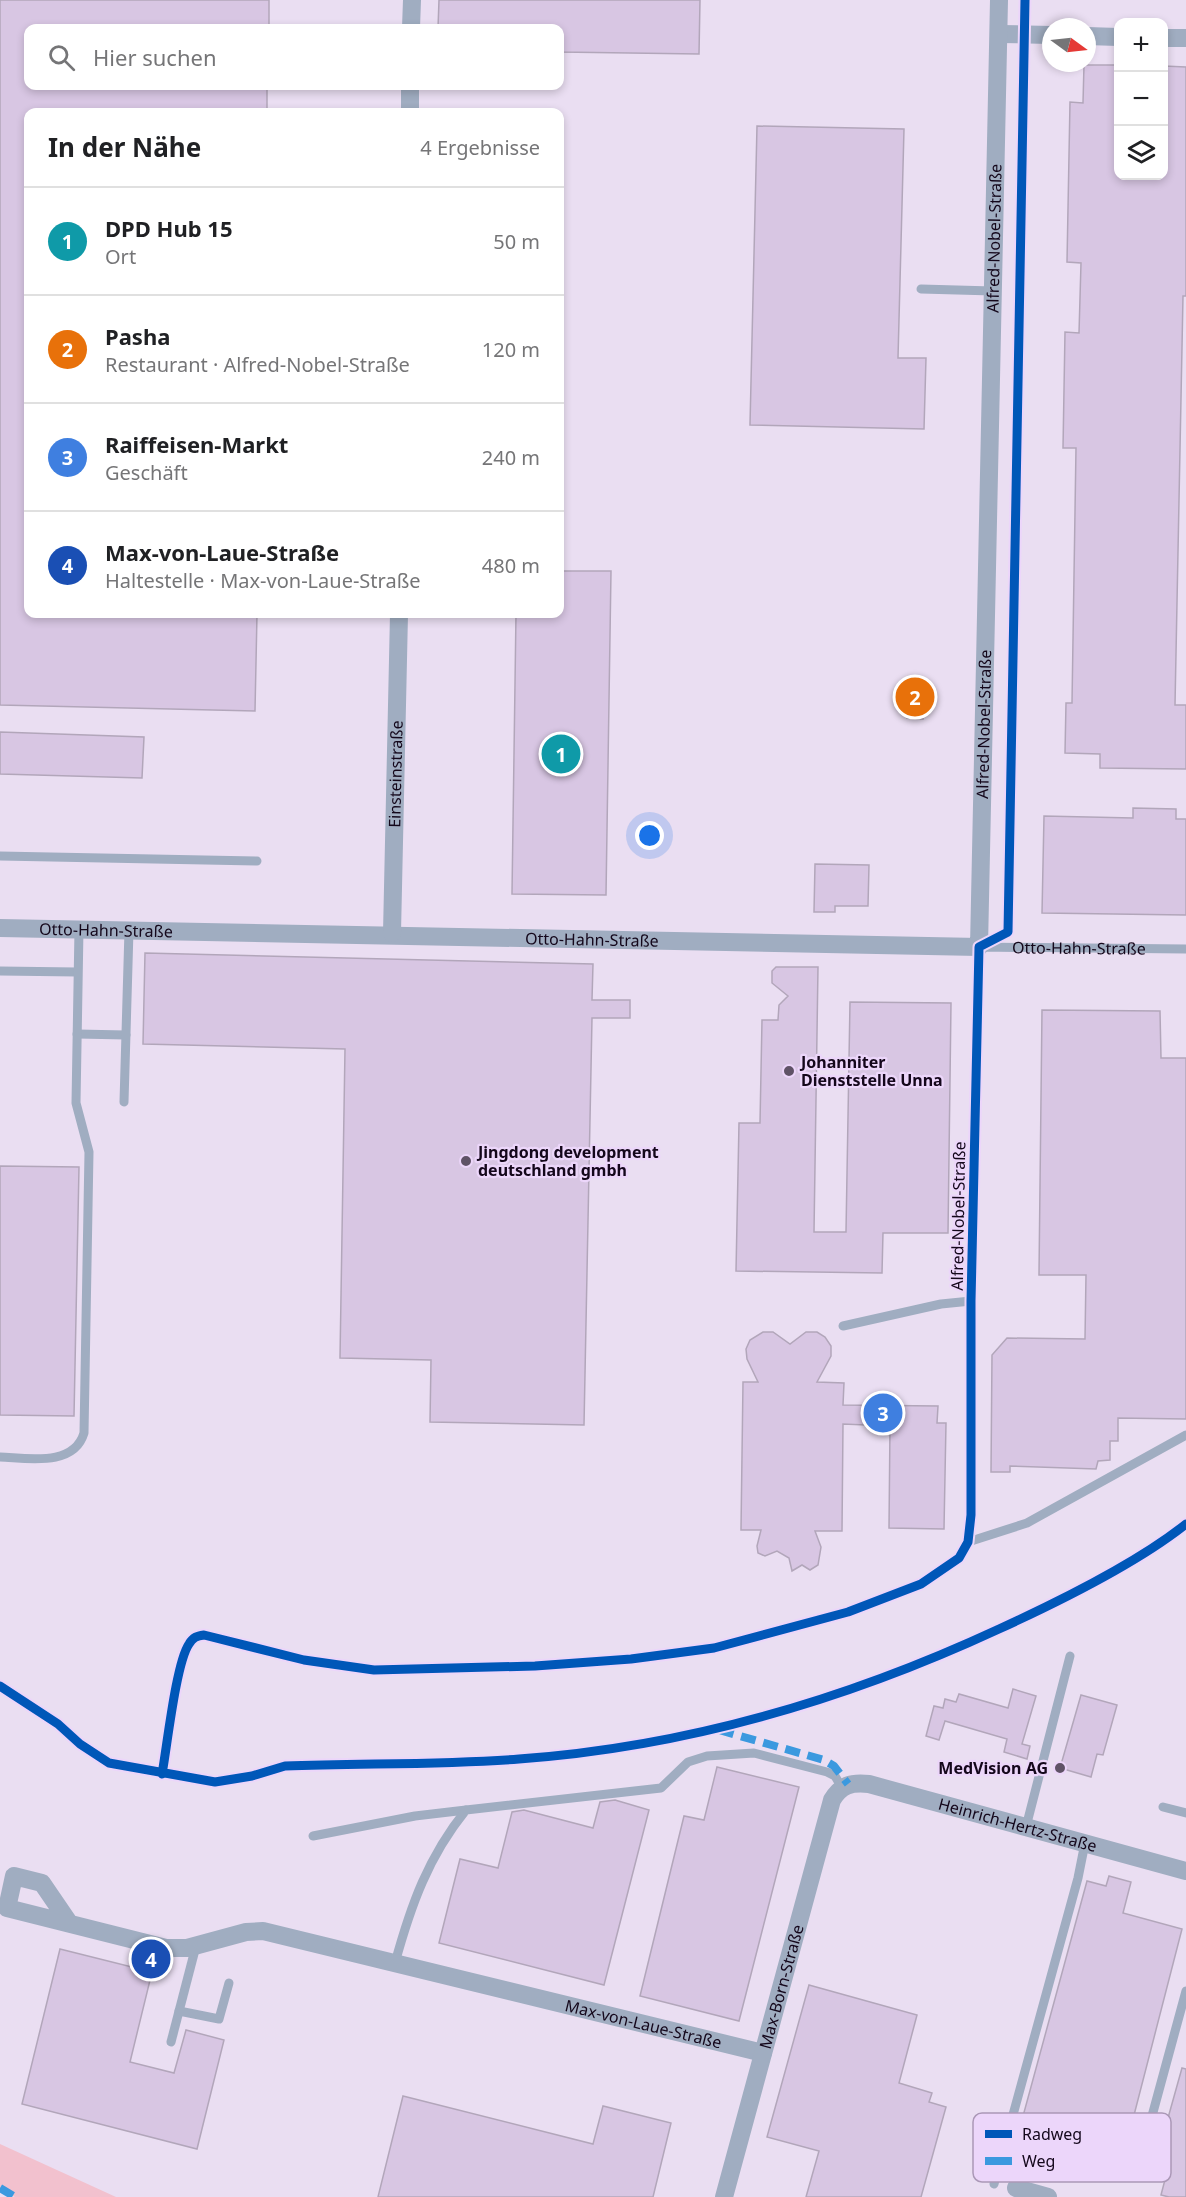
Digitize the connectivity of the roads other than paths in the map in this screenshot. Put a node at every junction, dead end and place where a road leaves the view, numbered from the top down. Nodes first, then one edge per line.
1 (412, 0) edge
2 (999, 0) edge
3 (411, 24) edge
4 (999, 34) junction
5 (1042, 35) edge
6 (1096, 36) edge
7 (1114, 37) edge
8 (1168, 38) edge
9 (1186, 38) edge
10 (410, 90) edge
11 (410, 108) edge
12 (921, 290) dead end
13 (993, 291) junction
14 (399, 618) edge
15 (0, 856) edge
16 (257, 861) dead end
17 (0, 928) edge
18 (80, 929) junction
19 (129, 930) junction
20 (392, 933) junction
21 (979, 947) junction
22 (1186, 950) edge
23 (0, 971) edge
24 (77, 972) junction
25 (76, 1034) junction
26 (126, 1035) junction
27 (124, 1102) dead end
28 (971, 1301) junction
29 (843, 1326) dead end
30 (1186, 1435) edge
31 (0, 1457) edge
32 (971, 1486) dead end
33 (968, 1542) dead end
34 (1070, 1656) dead end
35 (845, 1786) junction
36 (1163, 1807) dead end
37 (466, 1810) junction
38 (1186, 1813) edge
39 (1026, 1827) junction
40 (313, 1836) dead end
41 (1085, 1843) junction
42 (1186, 1871) edge
43 (70, 1924) dead end
44 (196, 1946) junction
45 (395, 1963) junction
46 (229, 1983) dead end
47 (1186, 1991) edge
48 (179, 2012) junction
49 (171, 2042) dead end
50 (763, 2053) junction
51 (1013, 2113) edge
52 (1153, 2113) edge
53 (1016, 2188) dead end
54 (724, 2197) edge
55 (1048, 2197) edge

1 - 3 street
2 - 4 street, Alfred-Nobel-Straße
4 - 5 street
4 - 13 street, Alfred-Nobel-Straße
6 - 7 street
8 - 9 street
10 - 11 street
12 - 13 lane
13 - 21 street, Alfred-Nobel-Straße
14 - 20 street, Einsteinstraße
15 - 16 lane
17 - 18 street, Otto-Hahn-Straße
18 - 19 street, Otto-Hahn-Straße
18 - 24 lane
19 - 20 street, Otto-Hahn-Straße
19 - 26 lane
20 - 21 street, Otto-Hahn-Straße
21 - 22 lane, Otto-Hahn-Straße
21 - 28 lane, Alfred-Nobel-Straße
23 - 24 lane
24 - 25 lane
25 - 26 lane
25 - 31 lane
26 - 27 lane
28 - 29 lane
28 - 32 lane, Alfred-Nobel-Straße
30 - 33 lane
34 - 39 lane
35 - 37 lane
35 - 39 street, Heinrich-Hertz-Straße
35 - 50 street, Max-Born-Straße
36 - 38 lane
37 - 40 lane
37 - 45 lane
39 - 41 street, Heinrich-Hertz-Straße
41 - 42 street, Heinrich-Hertz-Straße
41 - 51 lane
43 - 44 street, Max-von-Laue-Straße
44 - 45 street, Max-von-Laue-Straße
44 - 48 lane
45 - 50 street, Max-von-Laue-Straße
46 - 48 lane
47 - 52 lane
48 - 49 lane
50 - 54 street, Max-Born-Straße
53 - 55 street

